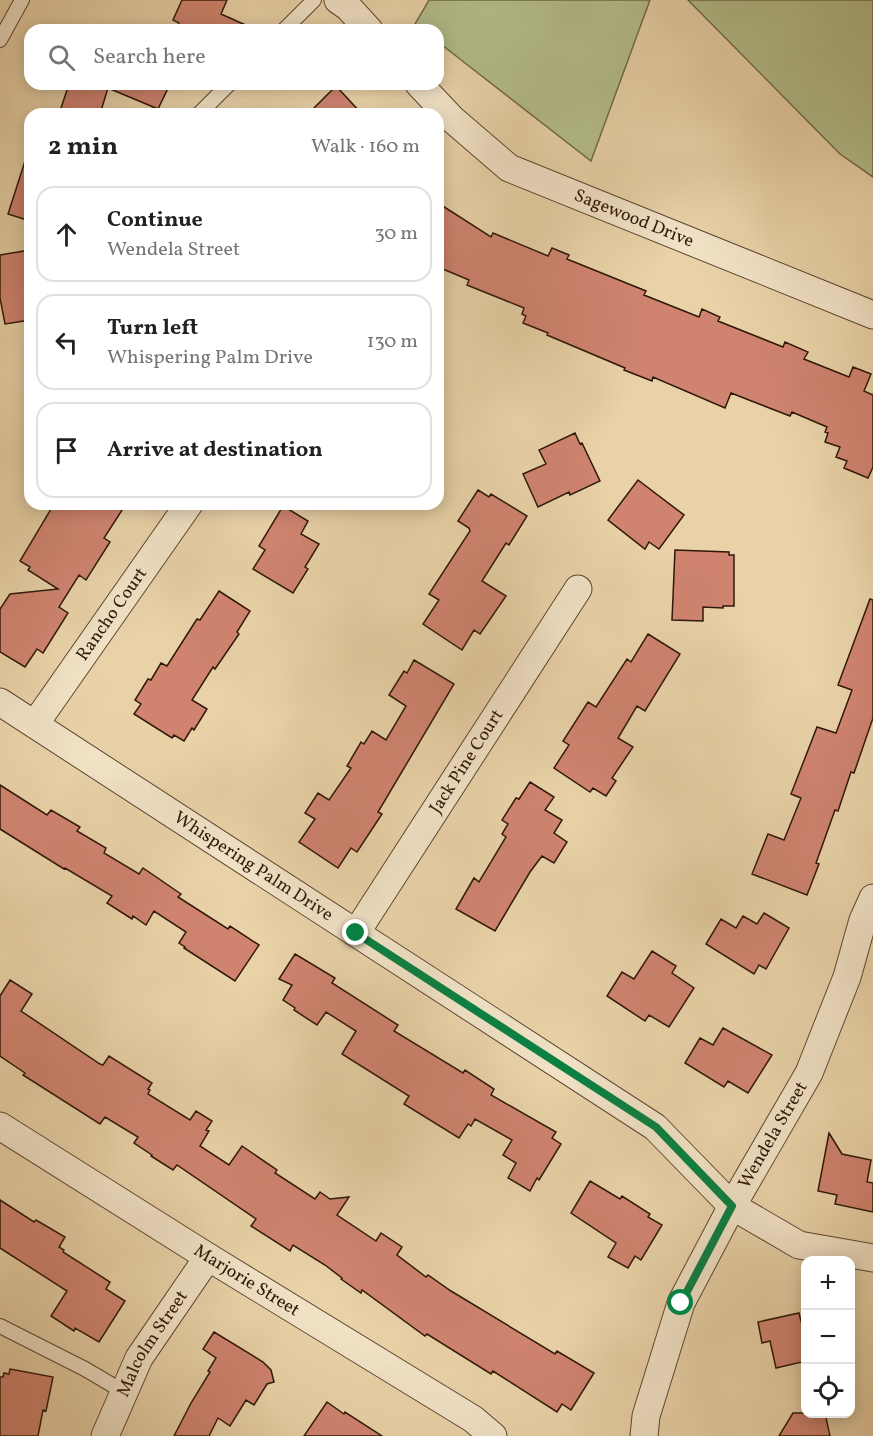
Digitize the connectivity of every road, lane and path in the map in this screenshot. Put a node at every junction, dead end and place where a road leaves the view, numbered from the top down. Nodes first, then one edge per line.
1 (22, 0) edge
2 (314, 0) edge
3 (338, 0) edge
4 (290, 24) edge
5 (364, 24) edge
6 (0, 40) edge
7 (224, 90) edge
8 (423, 90) edge
9 (205, 108) edge
10 (436, 108) edge
11 (444, 119) edge
12 (873, 315) edge
13 (185, 510) edge
14 (578, 589) dead end
15 (0, 702) edge
16 (35, 724) junction
17 (873, 898) edge
18 (356, 933) junction
19 (0, 1126) edge
20 (732, 1206) junction
21 (208, 1257) junction
22 (873, 1258) edge
23 (0, 1326) edge
24 (124, 1392) junction
25 (105, 1436) edge
26 (493, 1436) edge
27 (644, 1436) edge

1 - 6 lane
2 - 4 lane
3 - 5 street
7 - 9 lane
8 - 10 street, Sagewood Drive
11 - 12 street, Sagewood Drive
13 - 16 street, Rancho Court
14 - 18 street, Jack Pine Court
15 - 16 street, Whispering Palm Drive
16 - 18 street, Whispering Palm Drive
17 - 20 street, Wendela Street
18 - 20 street, Whispering Palm Drive
19 - 21 street, Marjorie Street
20 - 22 street, Whispering Palm Drive
20 - 27 street, Wendela Street
21 - 24 street, Malcolm Street
21 - 26 street, Marjorie Street
23 - 24 lane
24 - 25 street, Malcolm Street

